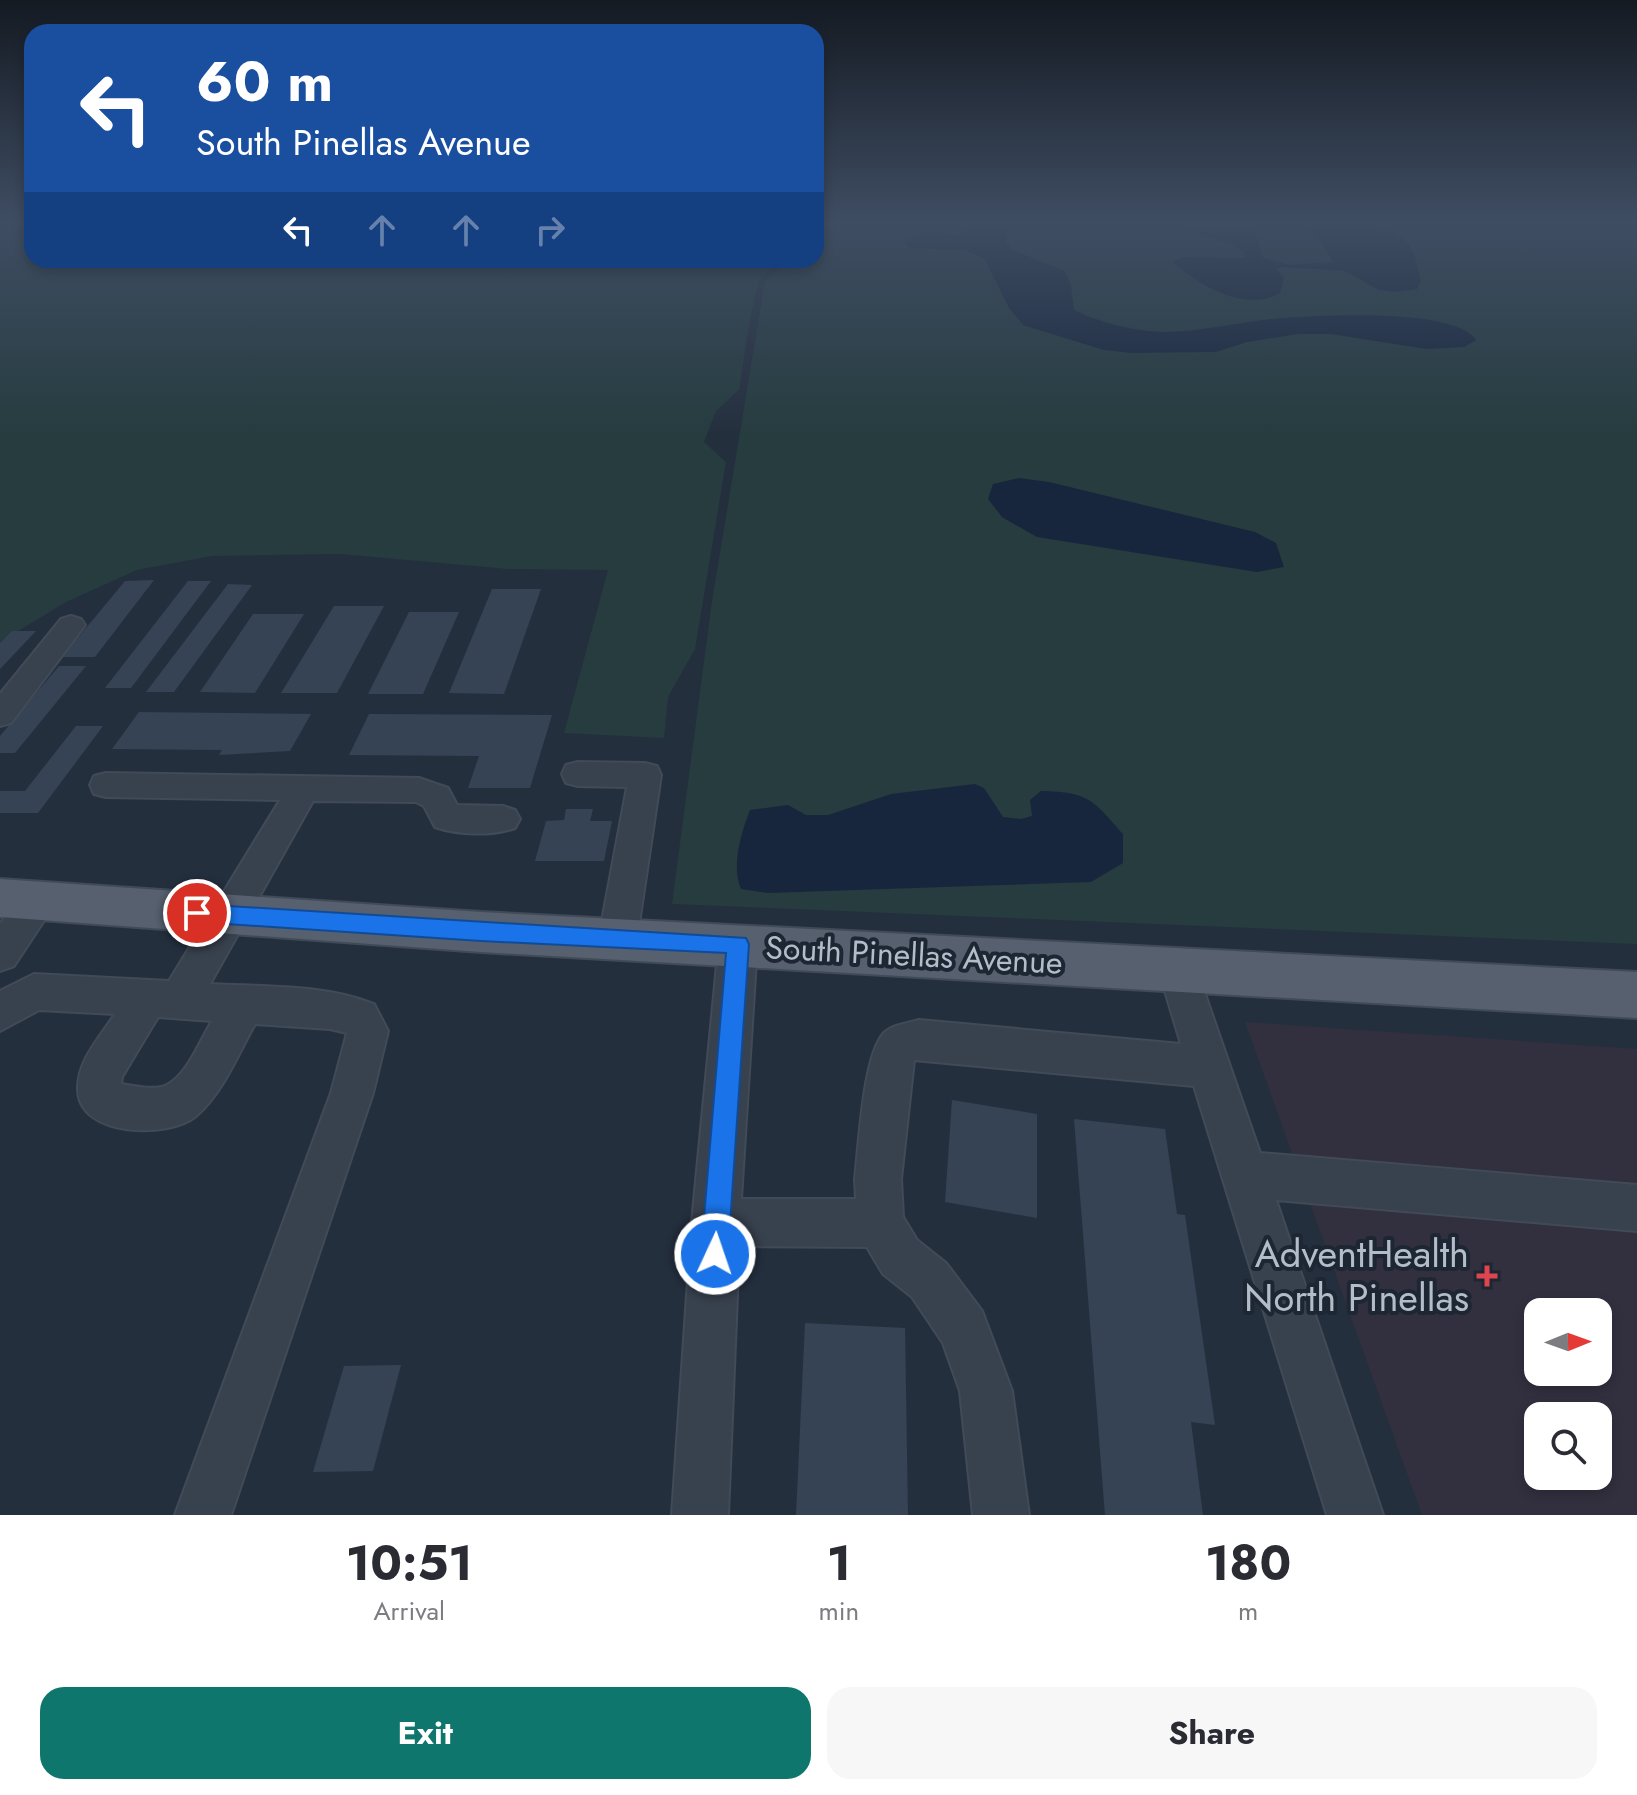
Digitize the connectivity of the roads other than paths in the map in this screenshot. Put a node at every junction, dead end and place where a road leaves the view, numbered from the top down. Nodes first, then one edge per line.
1 (71, 625) dead end
2 (4, 704) edge
3 (578, 774) dead end
4 (106, 785) dead end
5 (304, 788) junction
6 (503, 819) dead end
7 (19, 899) edge
8 (228, 915) junction
9 (618, 937) junction
10 (738, 944) junction
11 (0, 954) edge
12 (1178, 971) junction
13 (1637, 995) edge
14 (164, 999) junction
15 (244, 1004) junction
16 (0, 1012) edge
17 (1210, 1067) junction
18 (1245, 1175) junction
19 (1637, 1208) edge
20 (716, 1222) junction
21 (880, 1223) junction
22 (203, 1515) edge
23 (700, 1515) edge
24 (1001, 1515) edge
25 (1355, 1515) edge

1 - 2 street
3 - 9 street
4 - 5 street
5 - 6 street
5 - 8 street
7 - 8 main road, South Pinellas Avenue
7 - 11 street
8 - 9 main road, South Pinellas Avenue
8 - 14 street
9 - 10 main road, South Pinellas Avenue
10 - 12 main road, South Pinellas Avenue
10 - 20 street
12 - 13 main road, South Pinellas Avenue
12 - 17 street
14 - 15 street
14 - 15 street
14 - 16 street
15 - 22 street
17 - 18 street
17 - 21 street
18 - 19 street
18 - 25 street
20 - 21 street
20 - 23 street
21 - 24 street

